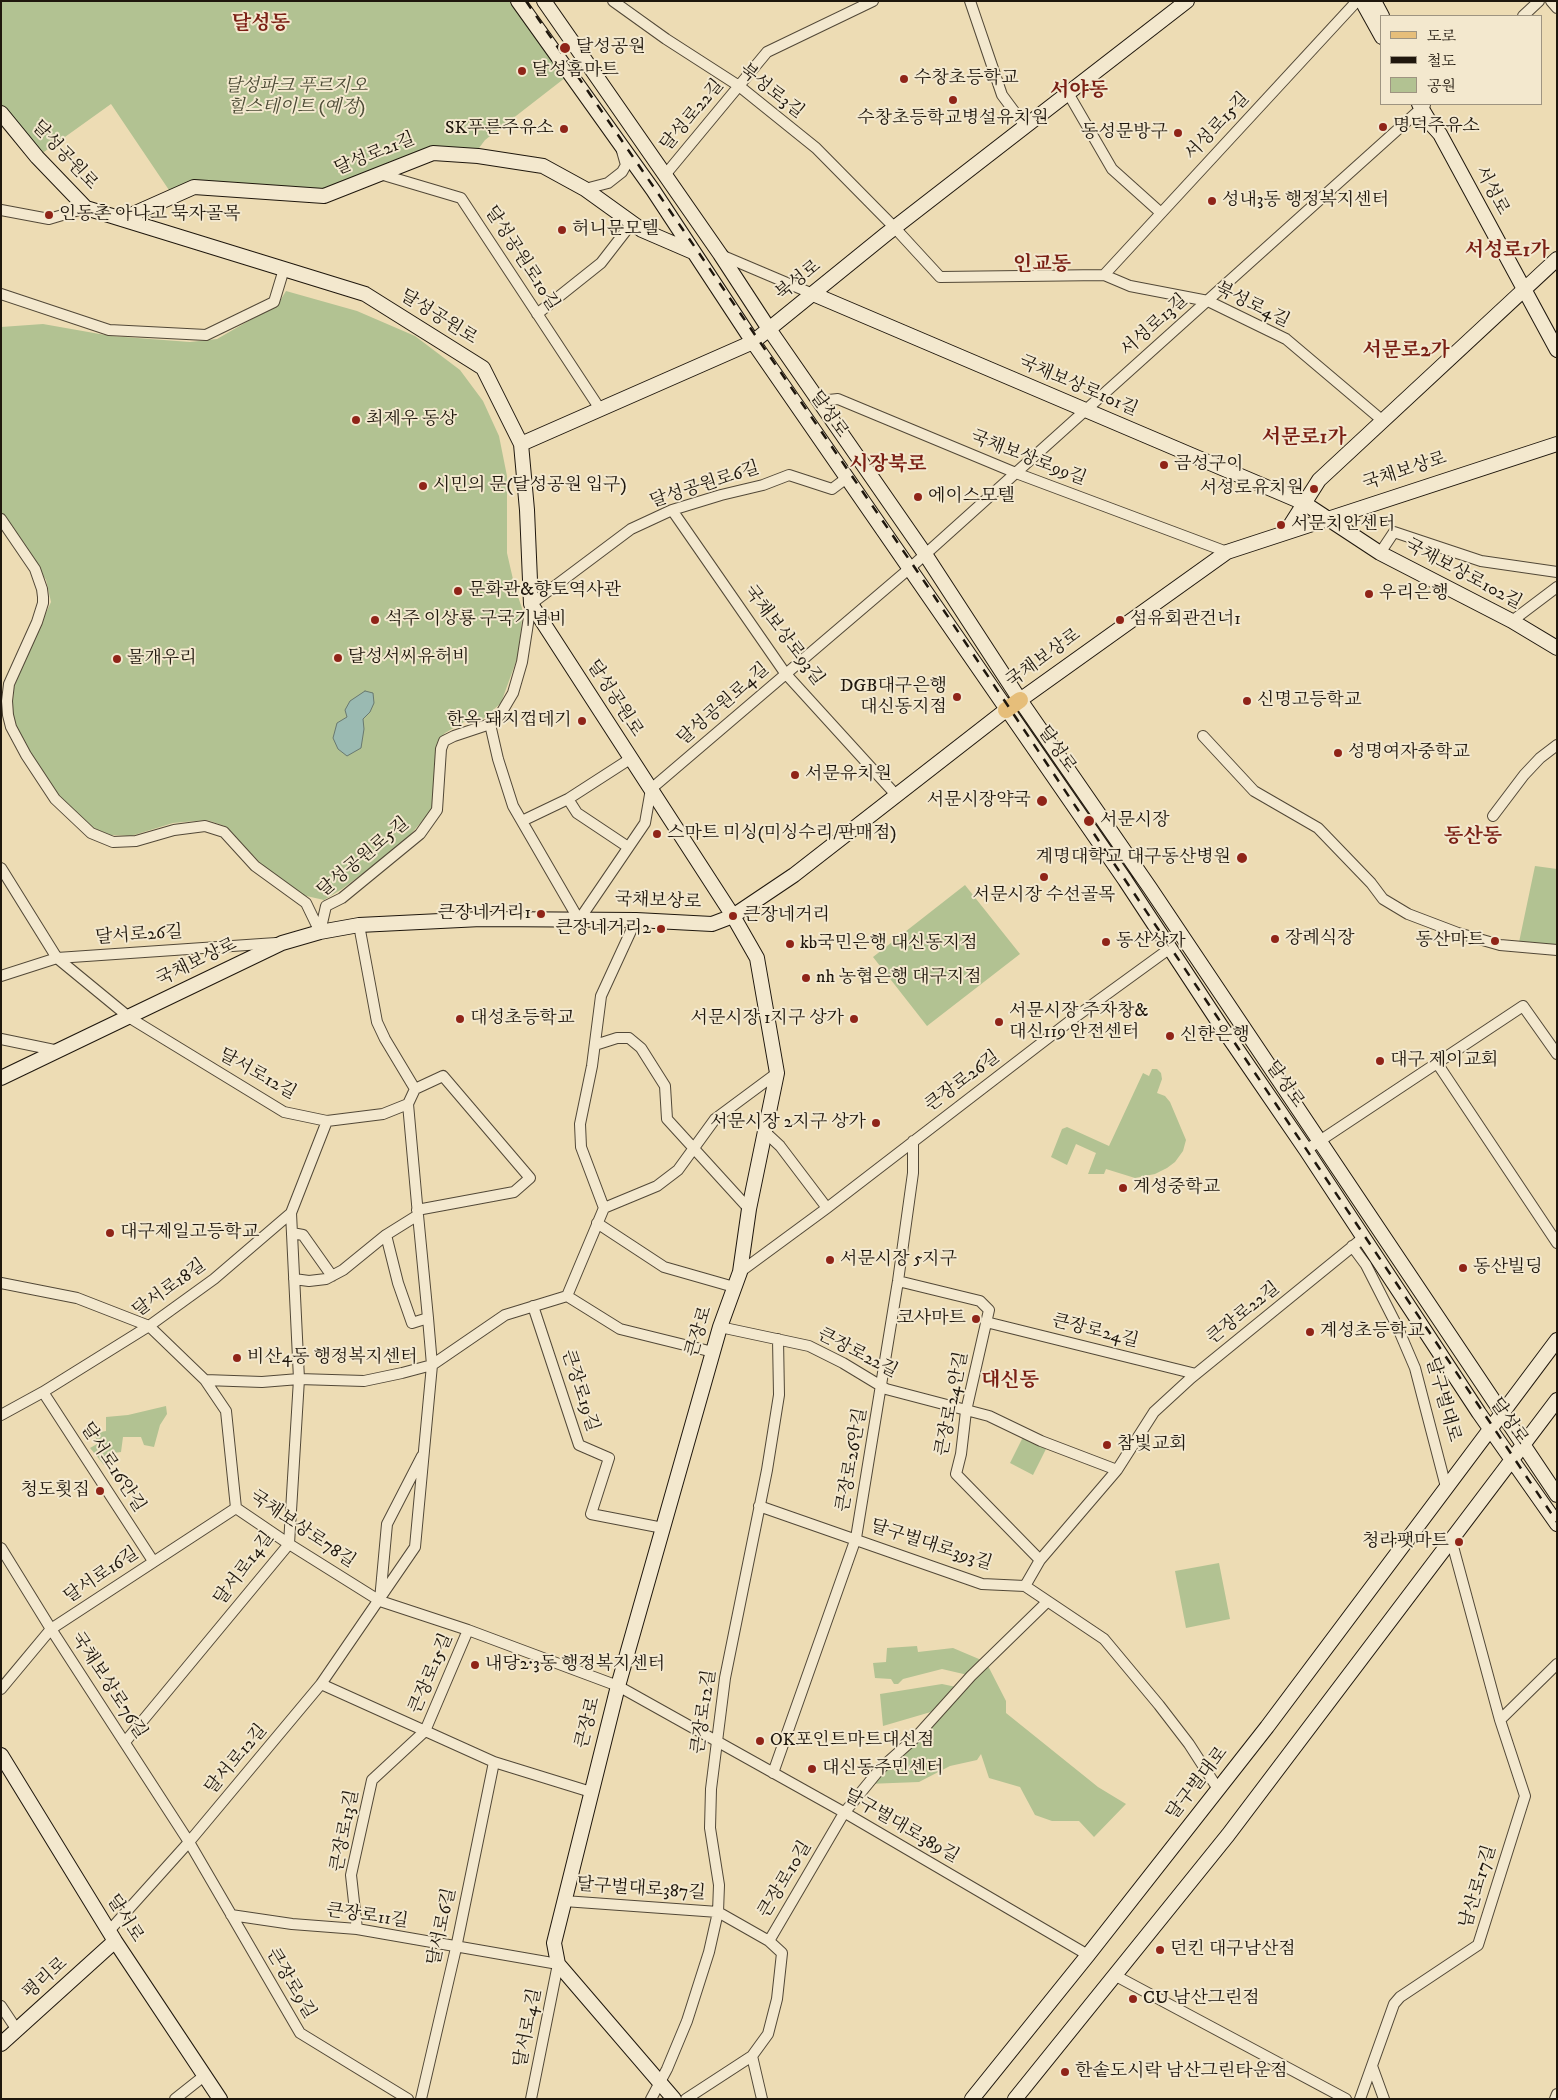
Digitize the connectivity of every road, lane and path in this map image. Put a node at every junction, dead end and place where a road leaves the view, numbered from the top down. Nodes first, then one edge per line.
1 (518, 1) edge
2 (544, 1) edge
3 (613, 1) edge
4 (873, 1) edge
5 (970, 1) edge
6 (1187, 1) edge
7 (1357, 1) edge
8 (1362, 1) edge
9 (1374, 1) edge
10 (1540, 1) edge
11 (1551, 1) edge
12 (1557, 8) edge
13 (1381, 15) edge
14 (1524, 15) edge
15 (1380, 33) edge
16 (740, 86) junction
17 (1068, 93) junction
18 (1424, 105) edge
19 (1, 113) edge
20 (1025, 126) junction
21 (619, 143) junction
22 (380, 174) junction
23 (665, 175) junction
24 (585, 189) junction
25 (86, 208) junction
26 (1, 210) edge
27 (1161, 213) junction
28 (122, 219) junction
29 (632, 224) junction
30 (894, 227) junction
31 (693, 252) junction
32 (720, 254) junction
33 (1557, 259) edge
34 (284, 269) junction
35 (1104, 275) junction
36 (1523, 291) junction
37 (1, 294) edge
38 (813, 294) junction
39 (1208, 301) junction
40 (537, 314) junction
41 (768, 330) junction
42 (753, 342) junction
43 (1557, 350) edge
44 (819, 401) junction
45 (600, 409) junction
46 (1086, 411) junction
47 (1383, 421) junction
48 (521, 444) junction
49 (1557, 444) edge
50 (1016, 473) junction
51 (848, 477) junction
52 (1304, 503) junction
53 (672, 510) junction
54 (1, 519) edge
55 (1326, 519) junction
56 (1286, 532) junction
57 (1227, 552) junction
58 (1380, 553) junction
59 (925, 554) junction
60 (910, 568) junction
61 (1557, 572) edge
62 (1557, 587) edge
63 (531, 604) junction
64 (1512, 621) junction
65 (1557, 648) edge
66 (785, 673) junction
67 (1020, 700) junction
68 (1006, 710) junction
69 (490, 724) junction
70 (1203, 736) dead end
71 (1557, 745) edge
72 (630, 758) junction
73 (651, 790) junction
74 (897, 796) junction
75 (568, 799) junction
76 (1493, 816) dead end
77 (522, 821) junction
78 (628, 847) junction
79 (1, 868) edge
80 (733, 916) junction
81 (579, 920) junction
82 (636, 920) junction
83 (359, 926) junction
84 (320, 932) junction
85 (282, 943) junction
86 (1169, 949) junction
87 (1557, 950) edge
88 (57, 958) junction
89 (1, 976) edge
90 (130, 1018) junction
91 (1, 1038) edge
92 (595, 1045) junction
93 (59, 1052) junction
94 (1557, 1054) edge
95 (1437, 1064) junction
96 (777, 1073) junction
97 (1, 1078) edge
98 (415, 1089) junction
99 (408, 1104) junction
100 (326, 1121) junction
101 (764, 1132) junction
102 (913, 1141) junction
103 (1318, 1142) junction
104 (694, 1148) junction
105 (1306, 1150) junction
106 (604, 1208) junction
107 (826, 1208) junction
108 (749, 1209) junction
109 (418, 1212) junction
110 (291, 1213) junction
111 (597, 1223) junction
112 (292, 1233) junction
113 (386, 1235) junction
114 (1358, 1242) junction
115 (1557, 1243) edge
116 (740, 1272) junction
117 (332, 1276) junction
118 (294, 1279) junction
119 (898, 1281) junction
120 (1, 1283) edge
121 (734, 1288) junction
122 (567, 1296) junction
123 (533, 1306) junction
124 (428, 1318) junction
125 (986, 1322) junction
126 (149, 1326) junction
127 (720, 1327) junction
128 (778, 1339) junction
129 (1557, 1340) edge
130 (713, 1352) junction
131 (432, 1365) junction
132 (1196, 1374) junction
133 (299, 1379) junction
134 (205, 1380) junction
135 (882, 1387) junction
136 (43, 1392) junction
137 (1557, 1400) edge
138 (966, 1411) junction
139 (1501, 1414) junction
140 (1, 1415) edge
141 (1490, 1428) junction
142 (1522, 1445) junction
143 (424, 1454) junction
144 (1512, 1459) junction
145 (1117, 1470) junction
146 (1446, 1487) junction
147 (1557, 1495) edge
148 (759, 1506) junction
149 (236, 1508) junction
150 (1557, 1524) edge
151 (663, 1528) junction
152 (856, 1538) junction
153 (1451, 1539) junction
154 (288, 1544) junction
155 (1, 1548) edge
156 (1040, 1560) junction
157 (153, 1561) junction
158 (1025, 1586) junction
159 (380, 1601) junction
160 (1047, 1602) junction
161 (51, 1629) junction
162 (468, 1630) junction
163 (1557, 1664) edge
164 (321, 1684) junction
165 (618, 1686) junction
166 (1, 1689) edge
167 (1500, 1720) junction
168 (425, 1731) junction
169 (125, 1742) junction
170 (717, 1742) junction
171 (1, 1755) edge
172 (494, 1762) junction
173 (773, 1773) junction
174 (1218, 1789) junction
175 (591, 1792) junction
176 (844, 1813) junction
177 (189, 1842) junction
178 (564, 1901) junction
179 (718, 1912) junction
180 (231, 1915) junction
181 (357, 1929) junction
182 (112, 1936) junction
183 (769, 1941) junction
184 (456, 1948) junction
185 (1088, 1955) junction
186 (558, 1964) junction
187 (1116, 1976) junction
188 (1, 2006) edge
189 (17, 2030) junction
190 (1, 2044) edge
191 (752, 2056) junction
192 (1372, 2066) junction
193 (204, 2076) junction
194 (658, 2081) junction
195 (1557, 2094) edge
196 (175, 2099) edge
197 (220, 2099) edge
198 (408, 2099) edge
199 (421, 2099) edge
200 (531, 2099) edge
201 (651, 2099) edge
202 (674, 2099) edge
203 (686, 2099) edge
204 (762, 2099) edge
205 (972, 2099) edge
206 (1015, 2099) edge
207 (1346, 2099) edge
208 (1360, 2099) edge
209 (1384, 2099) edge
210 (1555, 2099) edge

1 - 21 main road, 달성로
2 - 23 main road
3 - 16 street, 북성로3길
4 - 16 street, 달성로22길
5 - 20 street
6 - 17 main road, 북성로
7 - 27 street, 서성로15길
8 - 15 main road
9 - 13 main road
10 - 14 street
11 - 12 street
16 - 23 street, 달성로22길
16 - 30 street, 북성로3길
17 - 20 main road, 북성로
17 - 27 street
18 - 36 main road, 서성로
18 - 39 street, 서성로13길
19 - 25 main road, 달성공원로
20 - 30 main road, 북성로
21 - 24 street
21 - 31 main road, 달성로
22 - 24 main road, 달성로21길
22 - 28 main road, 달성로21길
22 - 40 street, 달성공원로10길
23 - 32 main road
24 - 29 main road, 달성로21길
25 - 26 street
25 - 28 main road, 달성공원로
27 - 35 street, 서성로15길
28 - 34 main road, 달성공원로
29 - 31 main road, 달성로21길
29 - 40 street
30 - 35 street, 북성로4길
30 - 38 main road, 북성로
31 - 42 main road, 달성로
32 - 38 street
32 - 41 main road
33 - 36 main road
34 - 37 street
34 - 48 main road, 달성공원로
35 - 39 street, 북성로4길
36 - 43 main road, 서성로
36 - 47 main road
38 - 41 main road, 북성로
38 - 46 main road, 국채보상로101길
39 - 46 street, 서성로13길
39 - 47 street, 북성로4길
40 - 45 street, 달성공원로10길
41 - 42 main road, 북성로
41 - 44 main road
42 - 45 main road, 북성로
42 - 51 main road, 달성로
44 - 50 street, 국채보상로99길
44 - 59 main road
45 - 48 main road, 북성로
46 - 50 street, 서성로13길
46 - 52 main road, 국채보상로101길
47 - 52 main road
48 - 63 main road, 달성공원로
49 - 55 main road, 국채보상로
50 - 57 street, 국채보상로99길
50 - 59 street, 서성로13길
51 - 53 street, 달성공원로6길
51 - 60 main road, 달성로
52 - 55 main road, 국채보상로101길
52 - 56 main road
53 - 63 street, 달성공원로6길
53 - 66 street, 국채보상로93길
54 - 84 street
55 - 56 main road, 국채보상로
55 - 58 main road, 국채보상로102길
56 - 57 main road, 국채보상로
57 - 67 main road, 국채보상로
58 - 61 street
58 - 64 main road, 국채보상로102길
59 - 60 street, 서성로13길
59 - 67 main road
60 - 66 street, 달성공원로4길
60 - 68 main road, 달성로
62 - 64 street
63 - 69 street
63 - 72 main road, 달성공원로
64 - 65 main road, 국채보상로102길
66 - 73 street, 달성공원로4길
66 - 74 street, 국채보상로93길
67 - 68 main road, 국채보상로
67 - 103 main road
68 - 74 main road, 국채보상로
68 - 86 main road, 달성로
69 - 77 street
69 - 84 street, 달성공원로5길
70 - 87 street
71 - 76 street
72 - 73 main road, 달성공원로
72 - 75 street, 달성공원로
73 - 78 street
73 - 80 main road, 달성공원로
74 - 80 main road, 국채보상로
75 - 77 street, 달성공원로
75 - 78 street
77 - 81 street
78 - 81 street
79 - 88 street, 달서로12길
80 - 82 main road, 국채보상로
80 - 96 main road, 큰장로
81 - 82 main road, 국채보상로
81 - 83 main road, 국채보상로
82 - 92 street
83 - 84 main road, 국채보상로
83 - 98 street
84 - 85 main road, 국채보상로
85 - 88 street, 달서로26길
85 - 90 main road, 국채보상로
86 - 102 street, 큰장로26길
86 - 105 main road, 달성로
88 - 89 street, 달서로26길
88 - 90 street, 달서로12길
90 - 93 main road, 국채보상로
90 - 100 street, 달서로12길
91 - 93 street
92 - 104 street
92 - 106 street
93 - 97 main road, 국채보상로
94 - 95 street
95 - 103 street
95 - 115 street
96 - 101 main road, 큰장로
96 - 104 street
98 - 99 street, 달서로12길
98 - 109 street
99 - 100 street, 달서로12길
99 - 109 street, 달서로12길
100 - 110 street, 달서로18길
101 - 107 street
101 - 108 main road, 큰장로
102 - 107 street, 큰장로26길
102 - 119 street, 큰장로26안길
103 - 105 street
103 - 139 main road
104 - 106 street
104 - 108 street
105 - 114 main road, 달성로
106 - 111 street
107 - 116 street, 큰장로26길
108 - 116 main road, 큰장로
109 - 113 street
109 - 124 street, 달서로12길
110 - 112 street, 달서로14길
110 - 126 street, 달서로18길
111 - 121 street, 큰장로
111 - 122 street
112 - 117 street
112 - 118 street, 달서로14길
113 - 117 street
113 - 124 street
114 - 132 street, 큰장로22길
114 - 141 main road, 달성로
114 - 146 street, 달구벌대로
116 - 121 main road, 큰장로
117 - 118 street
118 - 133 street, 달서로14길
119 - 125 street, 큰장로24안길
119 - 135 street, 큰장로26안길
120 - 126 street, 국채보상로78길
121 - 127 main road, 큰장로
122 - 123 street
122 - 130 street
123 - 131 street
123 - 151 street, 큰장로19길
124 - 131 street, 달서로12길
125 - 132 street, 큰장로24길
125 - 138 street, 큰장로24안길
126 - 134 street, 국채보상로78길
126 - 136 street, 달서로18길
127 - 128 street, 큰장로22길
127 - 130 main road, 큰장로
128 - 135 street, 큰장로22길
128 - 148 street, 큰장로12길
129 - 139 main road, 달구벌대로
130 - 151 main road, 큰장로
131 - 133 street
131 - 143 street, 달서로12길
132 - 145 street, 큰장로22길
133 - 134 street
133 - 154 street, 달서로14길
134 - 149 street, 국채보상로78길
135 - 138 street, 큰장로22길
135 - 152 street, 큰장로26안길
136 - 140 street, 달서로18길
136 - 157 street, 달서로16안길
137 - 142 main road
138 - 145 street, 큰장로22길
138 - 156 street, 큰장로24안길
139 - 141 main road, 달구벌대로
139 - 142 main road
141 - 144 main road, 달성로
141 - 146 main road, 달구벌대로
142 - 144 main road
142 - 147 main road
143 - 159 street
143 - 159 street, 달서로12길
144 - 150 main road, 달성로
144 - 153 main road
145 - 156 street, 큰장로22길
146 - 174 main road, 달구벌대로
148 - 152 street, 달구벌대로393길
148 - 170 street, 큰장로12길
149 - 154 street, 국채보상로78길
149 - 157 street, 달서로16길
151 - 165 main road, 큰장로
152 - 158 street, 달구벌대로393길
152 - 173 street, 큰장로26안길
153 - 167 street
153 - 187 main road
154 - 159 street, 국채보상로78길
154 - 169 street, 달서로14길
155 - 161 street, 국채보상로76길
156 - 158 street, 큰장로22길
157 - 161 street, 달서로16길
158 - 160 street
159 - 162 street, 큰장로15길
159 - 164 street, 달서로12길
160 - 174 street
160 - 176 street, 큰장로10길
161 - 166 street, 달서로16길
161 - 169 street, 국채보상로76길
162 - 165 street, 큰장로15길
162 - 168 street, 큰장로15길
163 - 167 street
164 - 168 street
164 - 177 street, 달서로12길
165 - 170 street, 달구벌대로389길
165 - 175 main road, 큰장로
167 - 192 street, 남산로17길
168 - 172 street
168 - 181 street, 큰장로13길
169 - 177 street, 국채보상로76길
170 - 173 street, 달구벌대로389길
170 - 179 street, 큰장로12길
171 - 182 main road, 달서로
172 - 175 street
172 - 184 street, 달서로6길
173 - 176 street, 달구벌대로389길
174 - 185 main road, 달구벌대로
175 - 178 main road, 큰장로
176 - 183 street, 큰장로10길
176 - 185 street, 달구벌대로389길
177 - 180 street, 큰장로9길
177 - 182 street, 달서로12길
178 - 179 street, 달구벌대로387길
178 - 186 main road, 큰장로
179 - 183 street, 달구벌대로387길
179 - 194 street, 큰장로12길
180 - 181 street, 큰장로11길
180 - 198 street, 큰장로9길
181 - 184 street, 큰장로11길
182 - 189 main road, 평리로
182 - 193 main road, 달서로
183 - 191 street, 큰장로10길
184 - 186 street, 큰장로11길
184 - 199 street, 달서로6길
185 - 205 main road, 달구벌대로
186 - 194 main road
186 - 200 street, 달서로4길
187 - 206 main road
187 - 207 street
188 - 189 street
189 - 190 main road, 평리로
191 - 203 street, 큰장로10길
191 - 204 street
192 - 208 street, 남산로17길
192 - 209 street
193 - 196 street
193 - 197 main road, 달서로
194 - 201 street
194 - 202 main road
195 - 210 street

